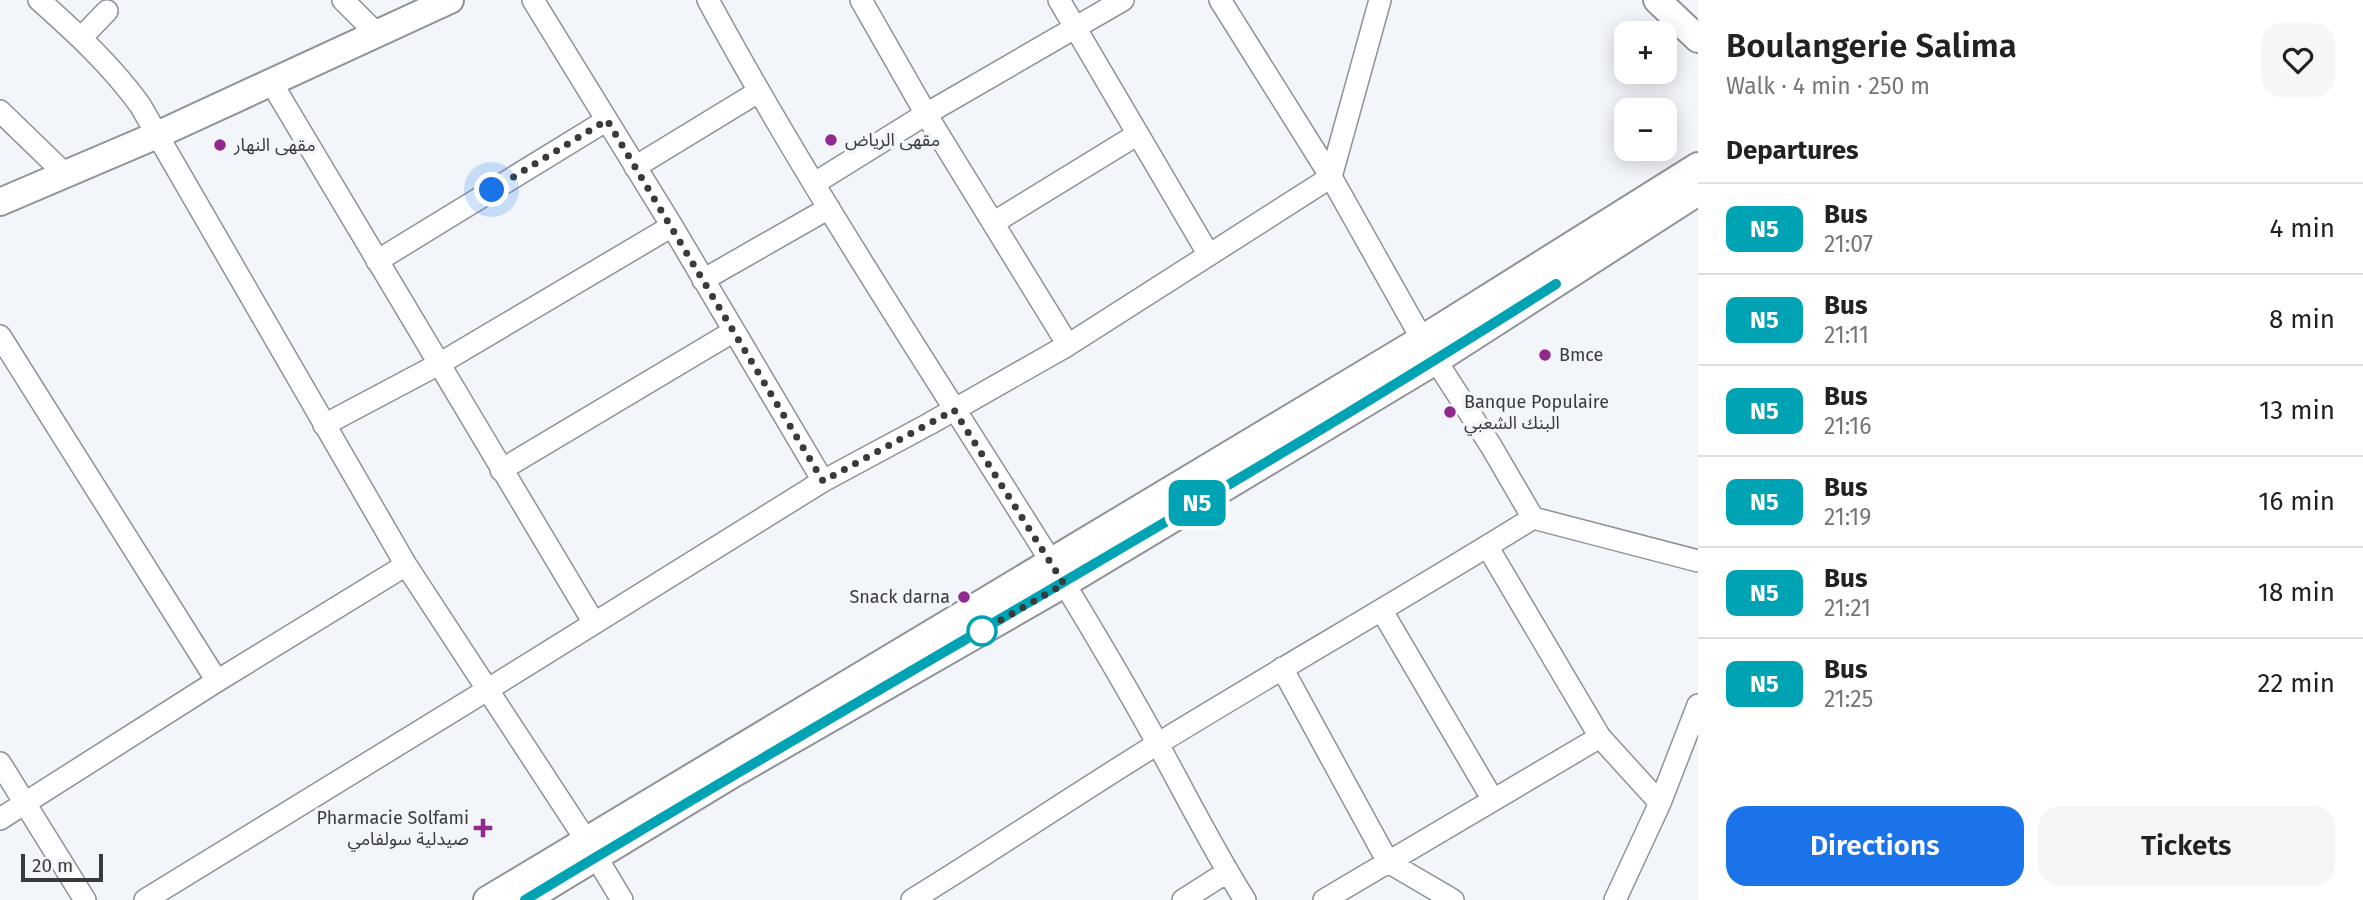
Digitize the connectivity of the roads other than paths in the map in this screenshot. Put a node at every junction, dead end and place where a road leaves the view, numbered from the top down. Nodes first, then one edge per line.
1 (39, 0) edge
2 (343, 0) edge
3 (450, 0) edge
4 (533, 0) edge
5 (708, 0) edge
6 (1059, 0) edge
7 (1123, 0) edge
8 (1220, 0) edge
9 (1380, 0) edge
10 (1657, 0) edge
11 (869, 3) edge
12 (107, 11) dead end
13 (1076, 28) junction
14 (378, 35) junction
15 (81, 37) junction
16 (1698, 39) edge
17 (271, 82) junction
18 (758, 92) junction
19 (0, 111) edge
20 (926, 114) junction
21 (607, 120) junction
22 (1138, 134) junction
23 (157, 135) junction
24 (1698, 166) edge
25 (635, 167) junction
26 (65, 174) junction
27 (1331, 177) junction
28 (815, 183) junction
29 (1698, 192) edge
30 (0, 202) edge
31 (829, 208) junction
32 (993, 223) junction
33 (672, 226) junction
34 (1209, 255) junction
35 (377, 261) junction
36 (703, 280) junction
37 (733, 331) junction
38 (0, 336) edge
39 (1068, 345) junction
40 (1430, 349) junction
41 (439, 364) junction
42 (954, 410) junction
43 (324, 425) junction
44 (501, 470) junction
45 (823, 481) junction
46 (1533, 518) junction
47 (1487, 546) junction
48 (1698, 561) edge
49 (406, 565) junction
50 (1057, 572) junction
51 (1382, 611) junction
52 (594, 623) junction
53 (1282, 668) junction
54 (217, 681) junction
55 (487, 690) junction
56 (1698, 705) edge
57 (1600, 737) junction
58 (1158, 744) junction
59 (0, 763) edge
60 (1493, 800) junction
61 (1660, 803) junction
62 (24, 804) junction
63 (0, 819) edge
64 (591, 848) junction
65 (1388, 862) junction
66 (1227, 872) junction
67 (922, 898) edge
68 (85, 900) edge
69 (145, 900) edge
70 (486, 900) edge
71 (525, 900) edge
72 (622, 900) edge
73 (1182, 900) edge
74 (1245, 900) edge
75 (1324, 900) edge
76 (1453, 900) edge
77 (1615, 900) edge

1 - 15 street
2 - 14 street
3 - 14 street
4 - 21 street
5 - 18 street
6 - 13 street
7 - 13 street
8 - 27 street
9 - 27 street
10 - 16 street
11 - 20 street
12 - 15 street
13 - 20 street
13 - 22 street
14 - 17 street
15 - 23 street
17 - 23 street
17 - 35 street
18 - 25 street
18 - 28 street
19 - 26 street
20 - 28 street
20 - 32 street
21 - 25 street
21 - 35 street
22 - 32 street
22 - 34 street
23 - 26 street
23 - 43 street
24 - 40 street
25 - 33 street
26 - 30 street
27 - 34 street
27 - 40 street
28 - 31 street
29 - 40 street
31 - 36 street
31 - 42 street
32 - 39 street
33 - 36 street
33 - 41 street
34 - 39 street
35 - 41 street
36 - 37 street
37 - 44 street
37 - 45 street
38 - 54 street
39 - 42 street
40 - 46 street
40 - 50 street
41 - 43 street
41 - 44 street
42 - 45 street
42 - 50 street
43 - 49 street
44 - 52 street
45 - 52 street
46 - 47 street
46 - 48 street
47 - 51 street
47 - 57 street
49 - 54 street
49 - 55 street
50 - 58 street
50 - 64 street
51 - 53 street
51 - 60 street
52 - 55 street
53 - 58 street
53 - 65 street
54 - 62 street
55 - 64 street
55 - 69 street
56 - 61 street
57 - 60 street
57 - 61 street
58 - 66 street
58 - 67 street
59 - 62 street
60 - 65 street
61 - 77 street
62 - 63 street
62 - 68 street
64 - 70 street
64 - 71 street
64 - 72 street
65 - 75 street
65 - 76 street
66 - 73 street
66 - 74 street

